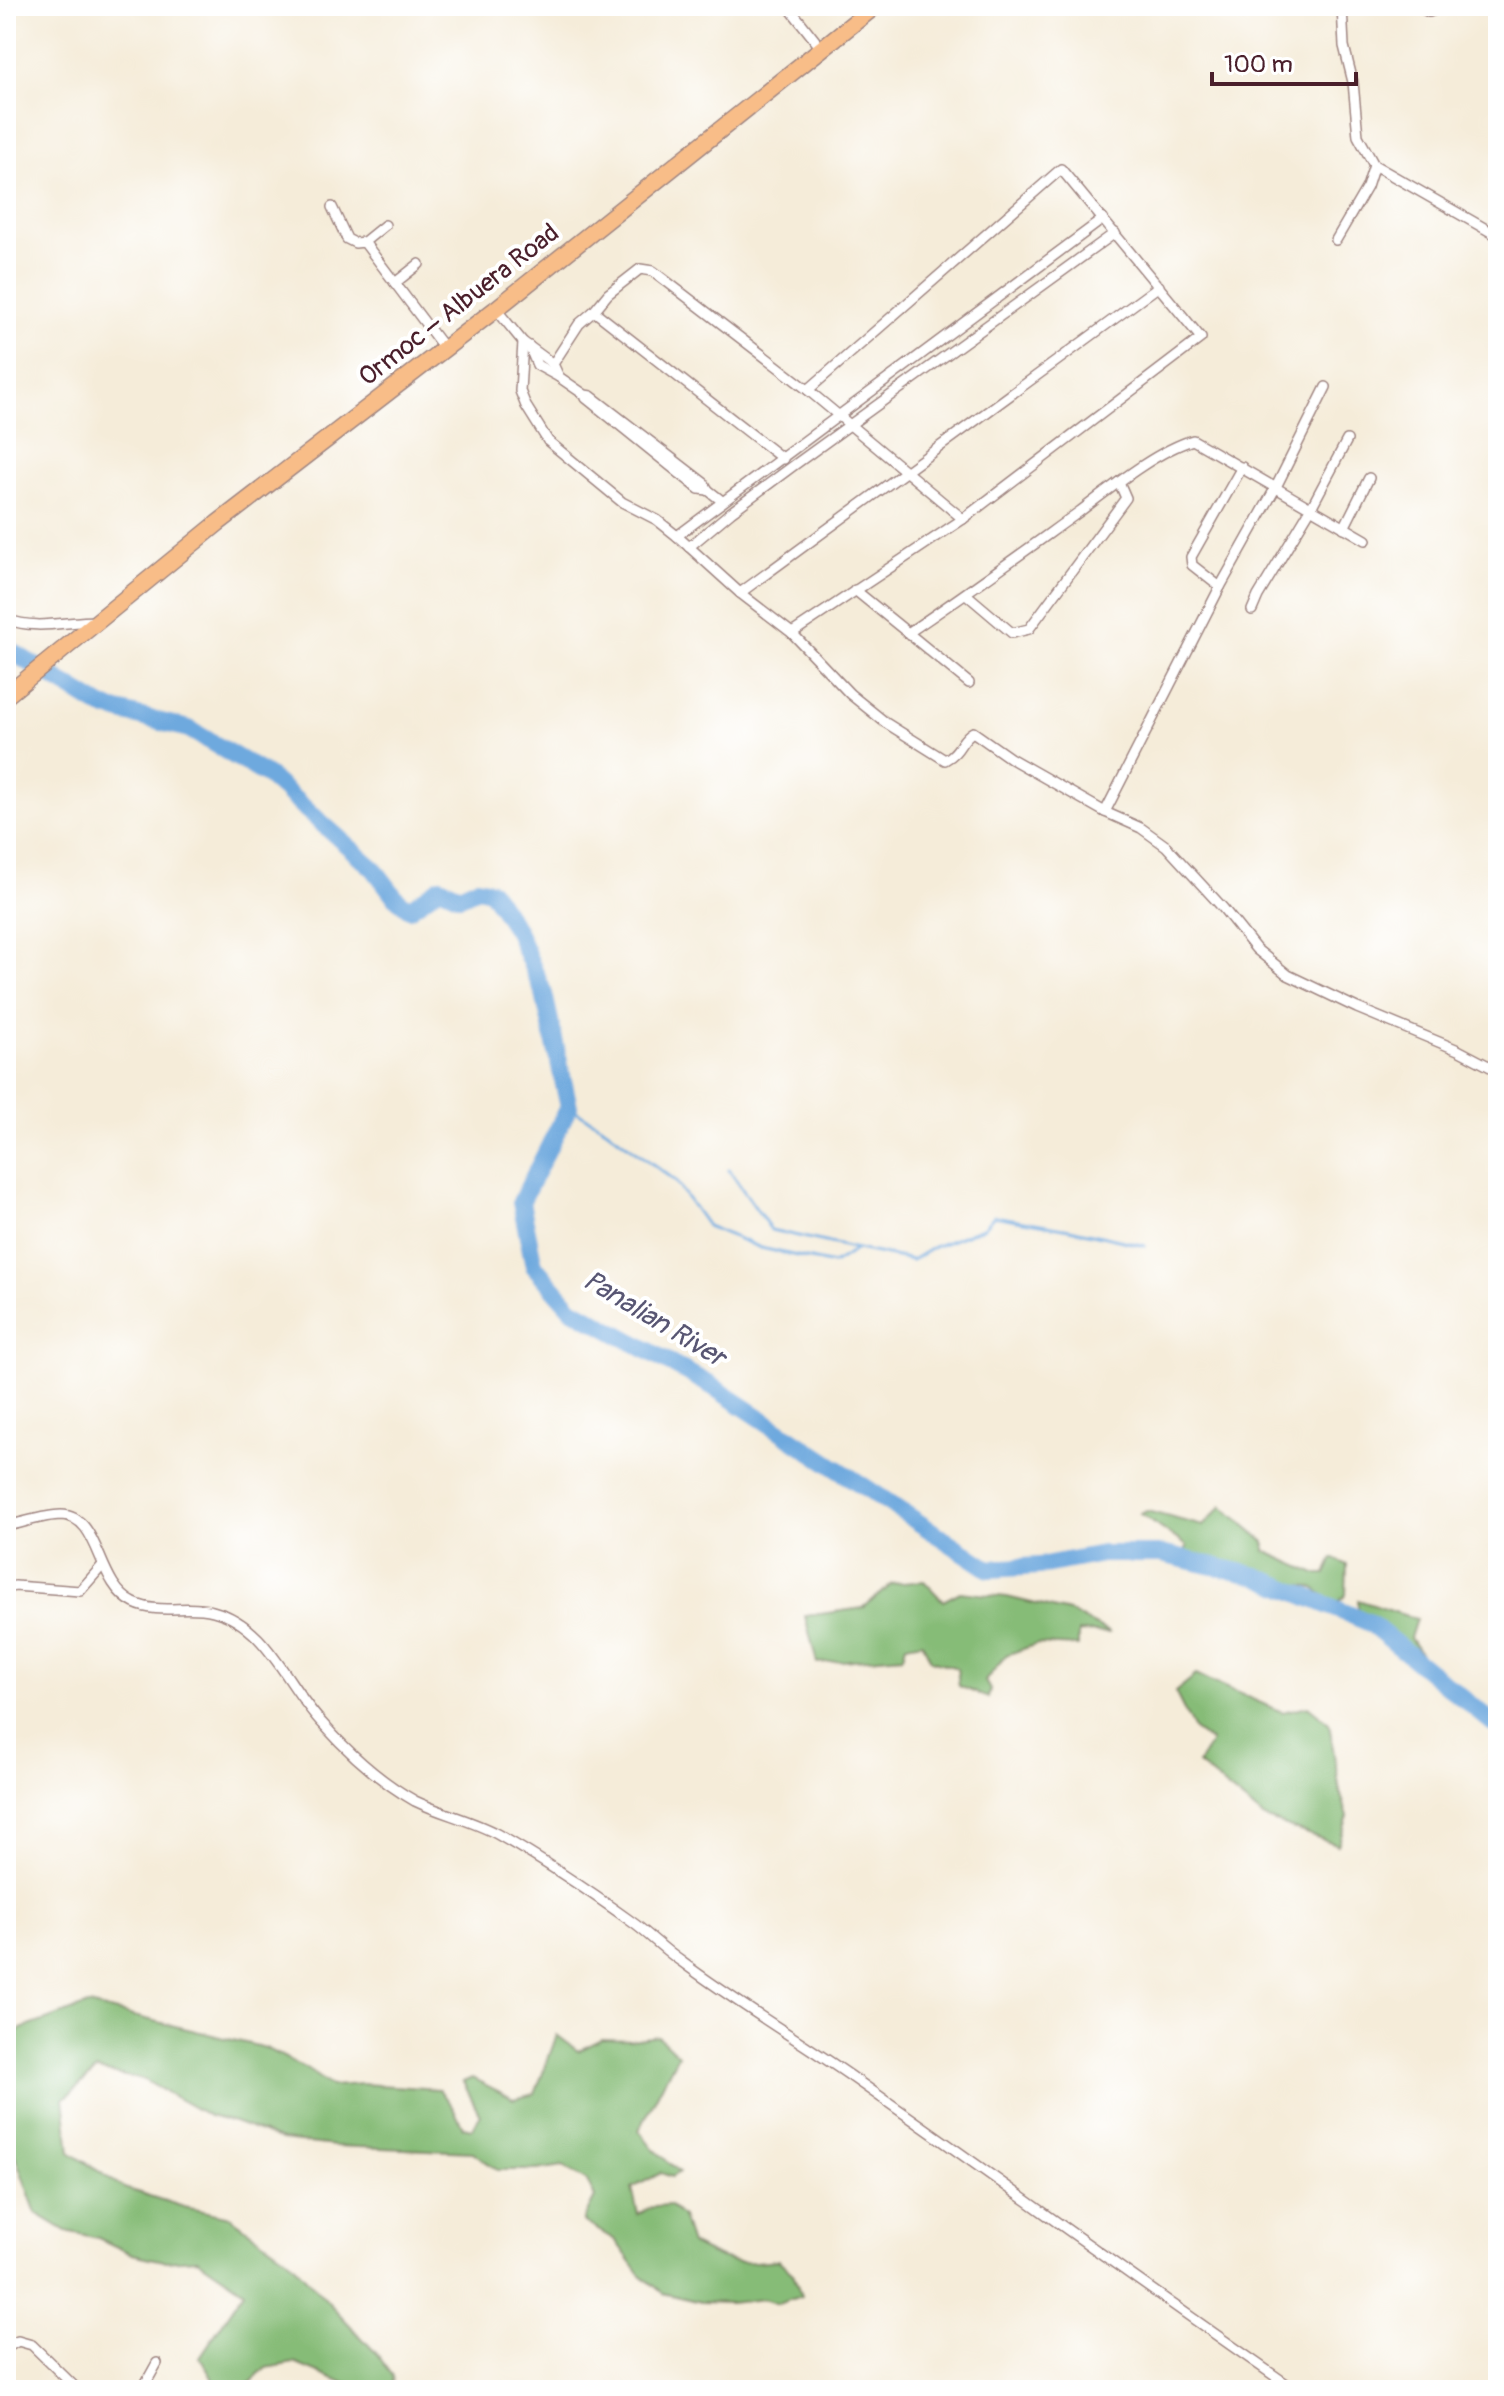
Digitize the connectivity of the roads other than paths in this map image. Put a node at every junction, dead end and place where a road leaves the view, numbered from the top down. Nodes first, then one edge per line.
1 (788, 6) edge
2 (875, 6) edge
3 (1342, 6) edge
4 (1416, 6) edge
5 (1446, 6) edge
6 (821, 48) junction
7 (1374, 165) junction
8 (332, 207) dead end
9 (1103, 219) junction
10 (385, 225) dead end
11 (1115, 233) junction
12 (1498, 236) edge
13 (1336, 240) dead end
14 (364, 242) junction
15 (419, 264) dead end
16 (395, 283) junction
17 (1159, 286) junction
18 (496, 309) junction
19 (594, 311) junction
20 (526, 344) junction
21 (444, 348) junction
22 (553, 364) junction
23 (559, 377) junction
24 (1326, 387) dead end
25 (808, 390) junction
26 (840, 417) junction
27 (850, 426) junction
28 (1347, 440) dead end
29 (783, 459) junction
30 (1242, 467) junction
31 (906, 472) junction
32 (1369, 478) dead end
33 (1119, 482) junction
34 (1276, 487) junction
35 (722, 501) junction
36 (1311, 508) junction
37 (963, 519) junction
38 (1344, 528) junction
39 (677, 536) junction
40 (1366, 540) dead end
41 (689, 547) junction
42 (1220, 587) junction
43 (855, 590) junction
44 (740, 593) junction
45 (966, 594) junction
46 (1252, 610) dead end
47 (6, 619) edge
48 (98, 621) junction
49 (792, 633) junction
50 (908, 633) junction
51 (969, 683) dead end
52 (6, 696) edge
53 (1105, 812) junction
54 (1498, 1071) edge
55 (6, 1526) edge
56 (102, 1566) junction
57 (6, 1588) edge
58 (6, 2348) edge
59 (157, 2363) dead end
60 (78, 2390) edge
61 (142, 2390) edge
62 (1295, 2390) edge

1 - 6 street
2 - 6 highway, Ormoc – Albuera Road
3 - 7 street
4 - 5 street
6 - 18 highway, Ormoc – Albuera Road
7 - 12 street
7 - 13 street
8 - 14 street
9 - 11 street
9 - 25 street
9 - 26 street
10 - 14 street
11 - 17 street
11 - 27 street
14 - 16 street
15 - 16 street
16 - 21 street
17 - 31 street
17 - 37 street
18 - 20 street
18 - 21 highway, Ormoc – Albuera Road
19 - 22 street
19 - 25 street
19 - 29 street
20 - 22 street
20 - 23 street
20 - 39 street
21 - 48 highway, Ormoc – Albuera Road
22 - 23 street
23 - 35 street
24 - 34 street
25 - 26 street
26 - 27 street
26 - 29 street
27 - 31 street
27 - 41 street
28 - 36 street
29 - 35 street
30 - 33 street
30 - 34 street
30 - 42 street
31 - 37 street
31 - 44 street
32 - 38 street
33 - 45 street
33 - 45 street
34 - 36 street
34 - 42 street
35 - 39 street
36 - 38 street
36 - 46 street
37 - 43 street
38 - 40 street
39 - 41 street
41 - 44 street
42 - 53 street
43 - 49 street
43 - 50 street
44 - 49 street
45 - 50 street
47 - 48 street
48 - 52 highway, Ormoc – Albuera Road
49 - 53 street
50 - 51 street
53 - 54 street
55 - 56 street
56 - 57 street
56 - 62 street
58 - 60 street
59 - 61 street

